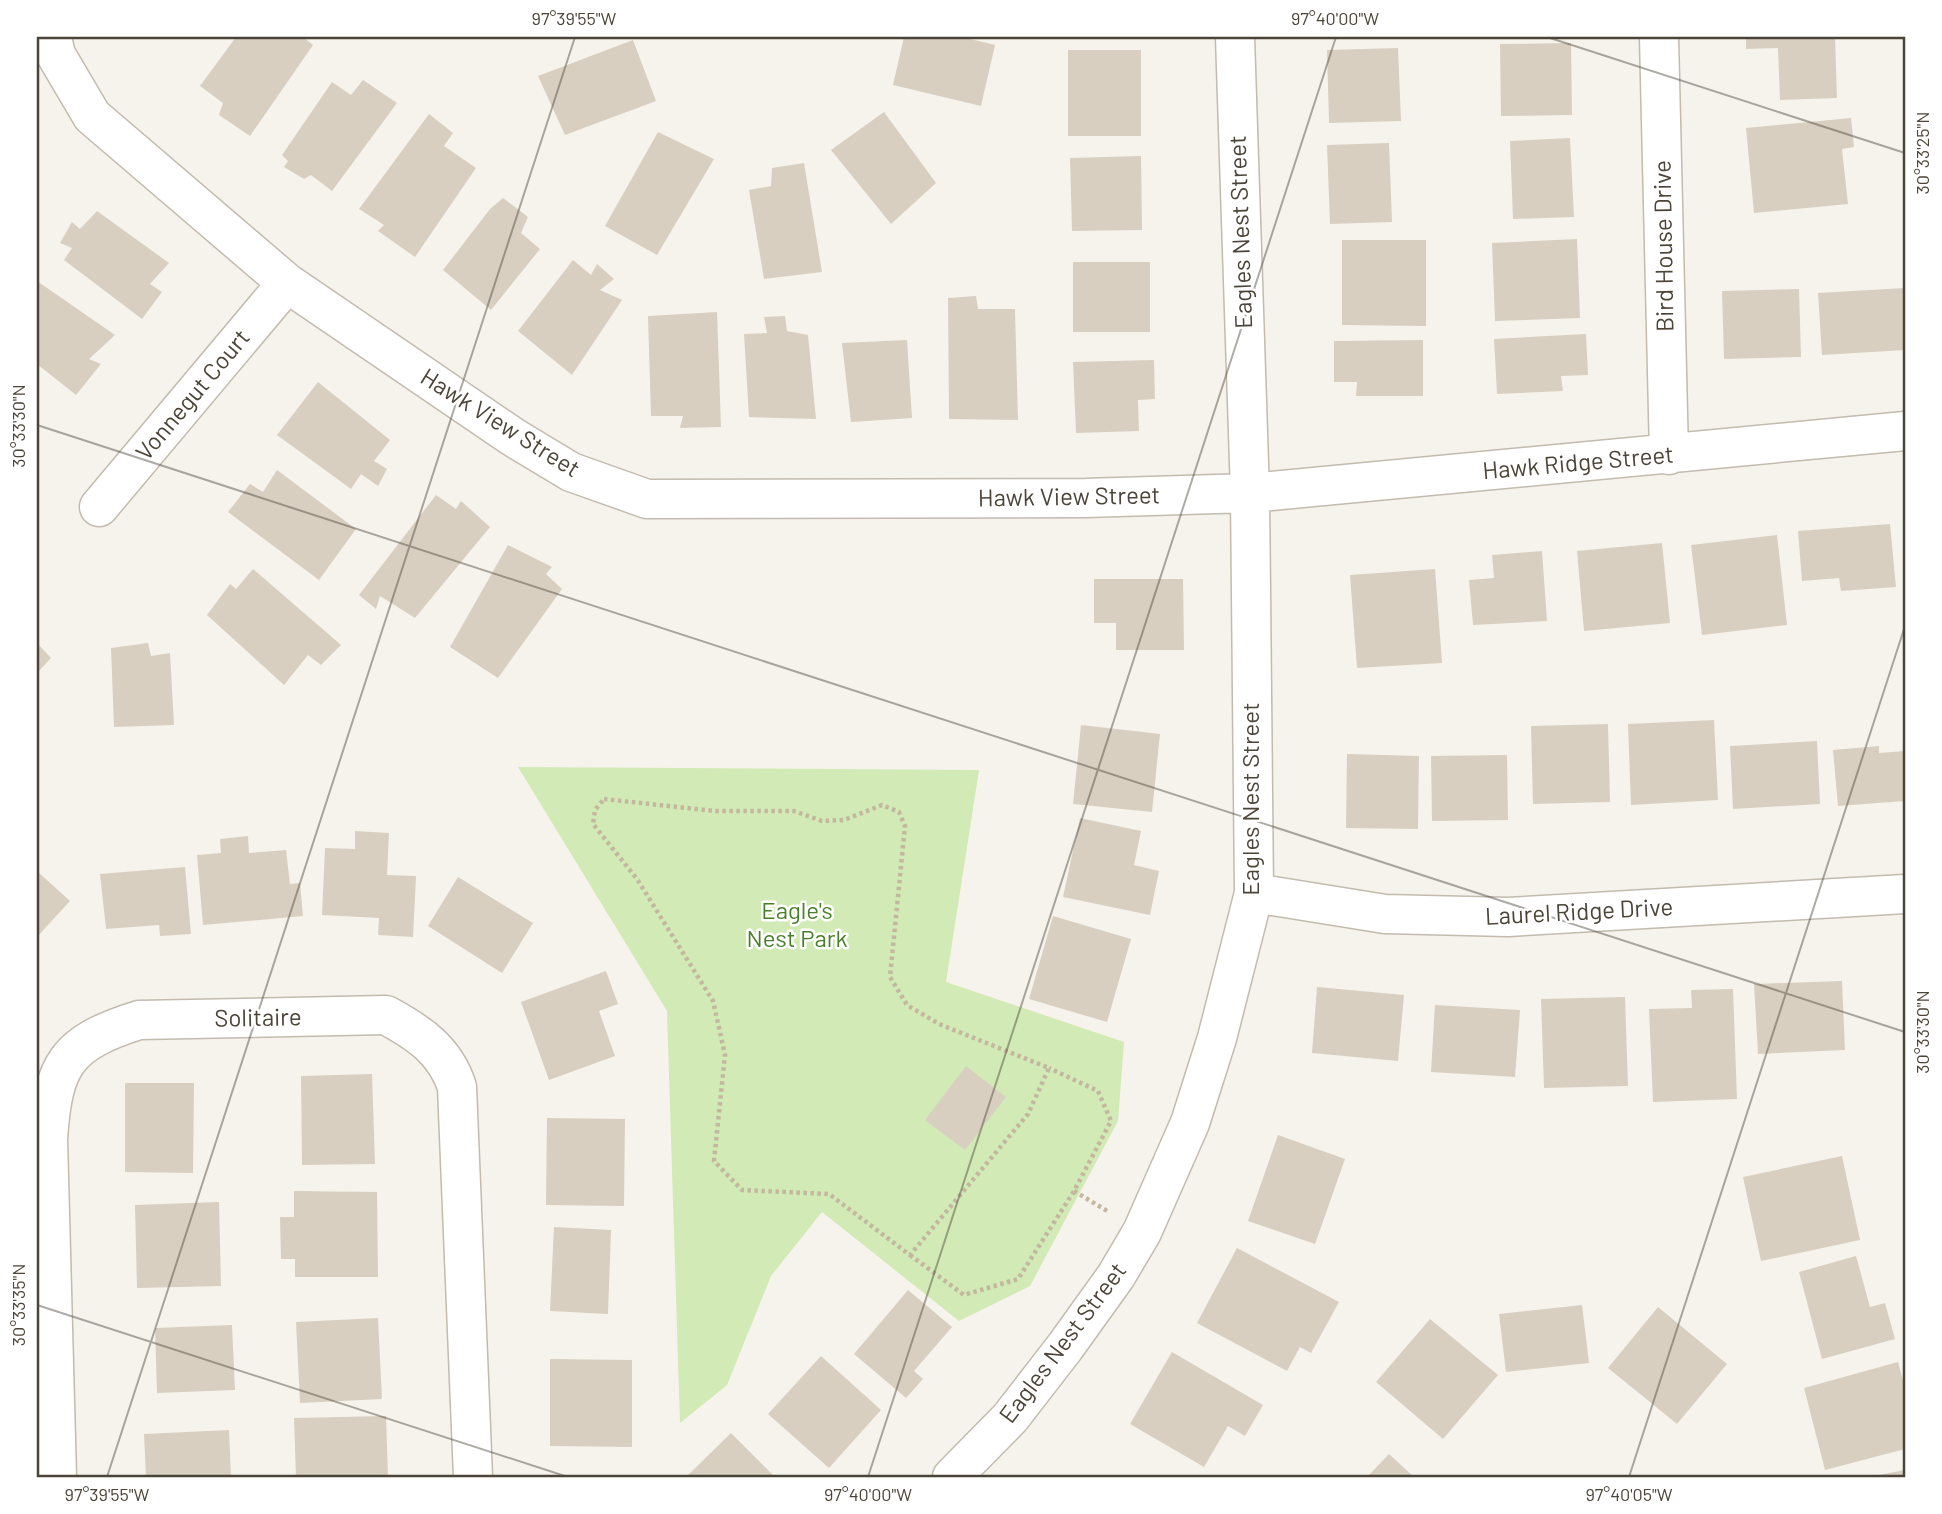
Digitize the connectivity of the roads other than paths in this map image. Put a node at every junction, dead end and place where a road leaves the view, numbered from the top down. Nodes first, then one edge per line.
1 (52, 37) edge
2 (1235, 37) edge
3 (1659, 37) edge
4 (286, 283) junction
5 (1905, 431) edge
6 (1670, 455) junction
7 (1250, 493) junction
8 (99, 507) dead end
9 (1254, 893) junction
10 (1905, 894) edge
11 (57, 1477) edge
12 (473, 1477) edge
13 (952, 1477) edge

1 - 4 street, Hawk View Street
2 - 7 street, Eagles Nest Street
3 - 6 street, Bird House Drive
4 - 7 street, Hawk View Street
4 - 8 street, Vonnegut Court
5 - 6 street, Hawk Ridge Street
6 - 7 street, Hawk Ridge Street
7 - 9 street, Eagles Nest Street
9 - 10 street, Laurel Ridge Drive
9 - 13 street, Eagles Nest Street
11 - 12 street, Solitaire

